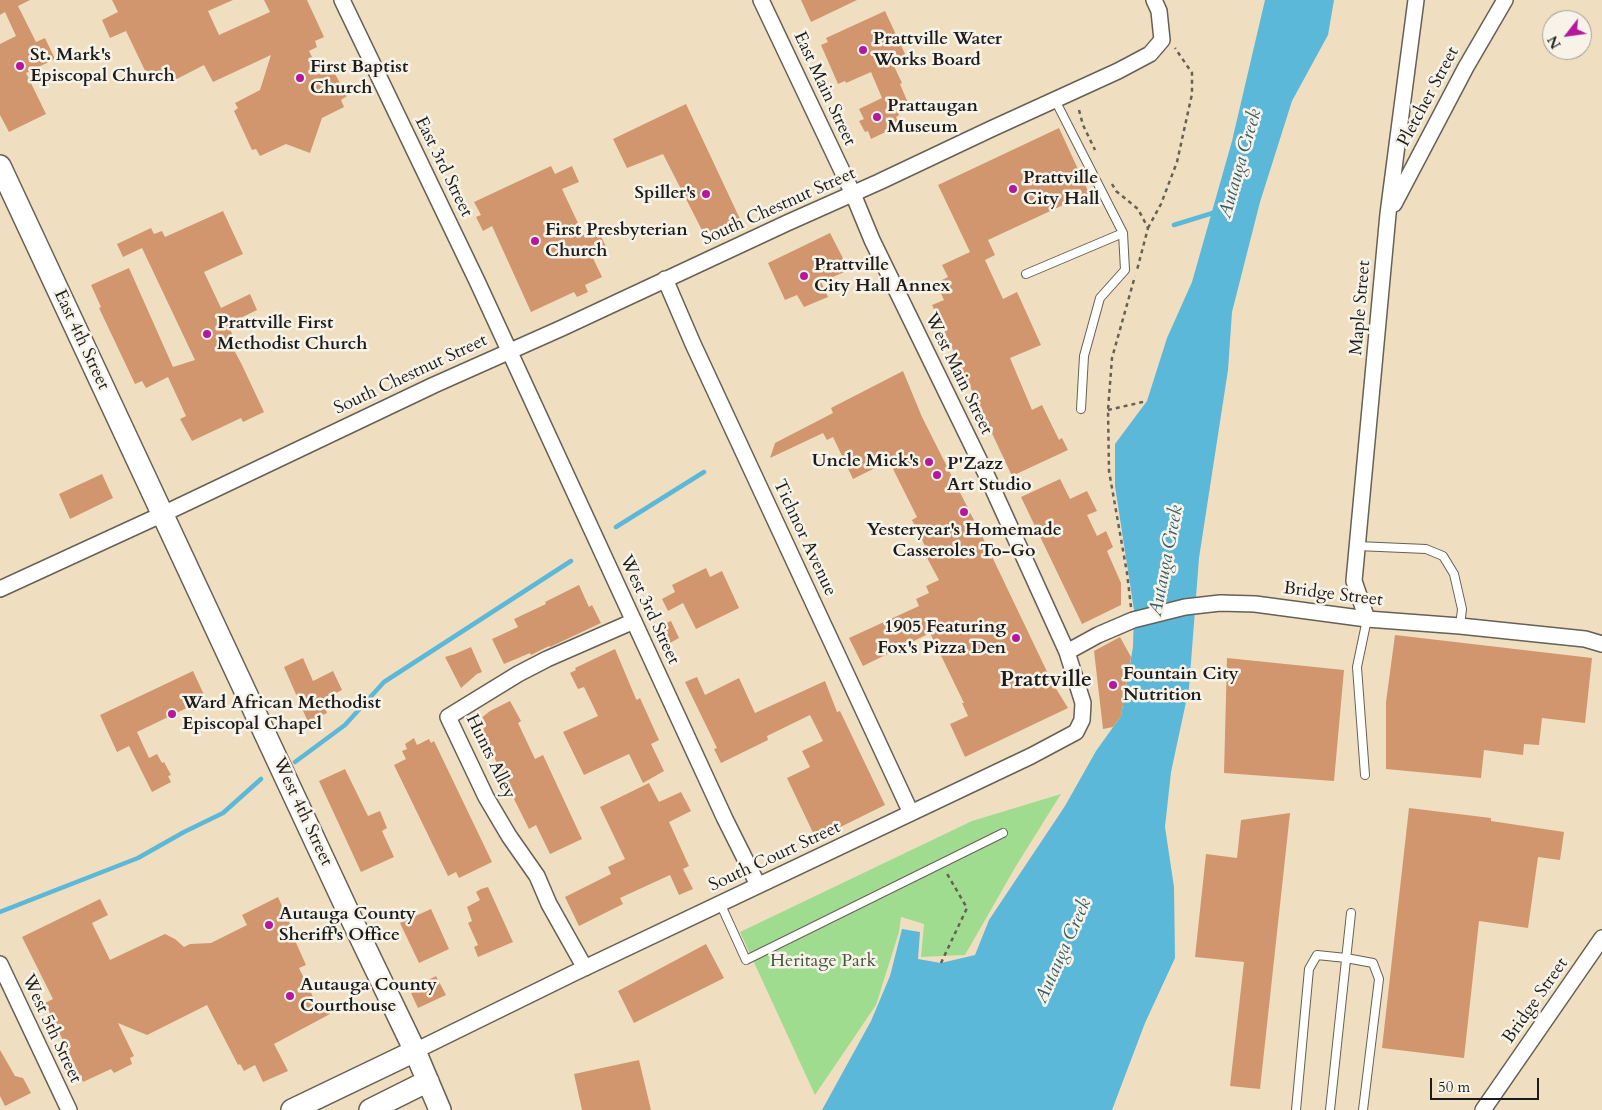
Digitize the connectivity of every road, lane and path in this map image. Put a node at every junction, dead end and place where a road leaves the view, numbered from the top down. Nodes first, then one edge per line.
1 (342, 0) edge
2 (761, 0) edge
3 (1416, 0) edge
4 (1505, 0) edge
5 (1157, 5) edge
6 (1174, 47) dead end
7 (1055, 100) junction
8 (0, 166) edge
9 (853, 194) junction
10 (1388, 214) junction
11 (1148, 228) dead end
12 (1123, 233) junction
13 (1026, 274) dead end
14 (665, 280) junction
15 (509, 350) junction
16 (1146, 401) dead end
17 (1081, 409) dead end
18 (163, 514) junction
19 (1357, 546) junction
20 (0, 589) edge
21 (1128, 615) junction
22 (1367, 618) junction
23 (634, 621) junction
24 (1460, 626) junction
25 (1602, 644) edge
26 (1067, 652) junction
27 (1365, 775) dead end
28 (911, 813) junction
29 (1004, 833) dead end
30 (942, 864) junction
31 (758, 885) junction
32 (720, 903) junction
33 (1351, 913) dead end
34 (1602, 938) edge
35 (1346, 958) junction
36 (0, 964) edge
37 (941, 964) dead end
38 (585, 968) junction
39 (415, 1051) junction
40 (428, 1080) junction
41 (68, 1110) edge
42 (292, 1110) edge
43 (370, 1110) edge
44 (440, 1110) edge
45 (1296, 1110) edge
46 (1330, 1110) edge
47 (1363, 1110) edge
48 (1483, 1110) edge

1 - 15 street, East 3rd Street
2 - 9 street, East Main Street
3 - 10 street, Maple Street
4 - 10 street, Pletcher Street
5 - 7 street, South Chestnut Street
6 - 11 path
7 - 9 street, South Chestnut Street
7 - 12 lane
8 - 18 main road, East 4th Street
9 - 14 street, South Chestnut Street
9 - 26 street, West Main Street
10 - 19 street, Maple Street
12 - 13 lane
12 - 17 lane
14 - 15 street, South Chestnut Street
14 - 28 street, Tichnor Avenue
15 - 18 street, South Chestnut Street
15 - 23 street, West 3rd Street
16 - 21 path
18 - 20 street, South Chestnut Street
18 - 39 main road, West 4th Street
19 - 22 street, Maple Street
19 - 24 lane
21 - 22 street, Bridge Street
21 - 26 street, Bridge Street
22 - 24 street, Bridge Street
22 - 27 lane
23 - 31 street, West 3rd Street
23 - 38 street, Hunts Alley
24 - 25 street, Bridge Street
26 - 28 street, South Court Street
28 - 31 street, South Court Street
29 - 30 lane
30 - 32 lane
30 - 37 path
31 - 32 street, South Court Street
32 - 38 street, South Court Street
33 - 35 lane
34 - 48 street, Bridge Street
35 - 45 lane
35 - 46 lane
35 - 47 lane
36 - 41 street, West 5th Street
38 - 39 street, South Court Street
39 - 40 main road, West 4th Street
39 - 42 main road
40 - 43 main road
40 - 44 main road, West 4th Street

